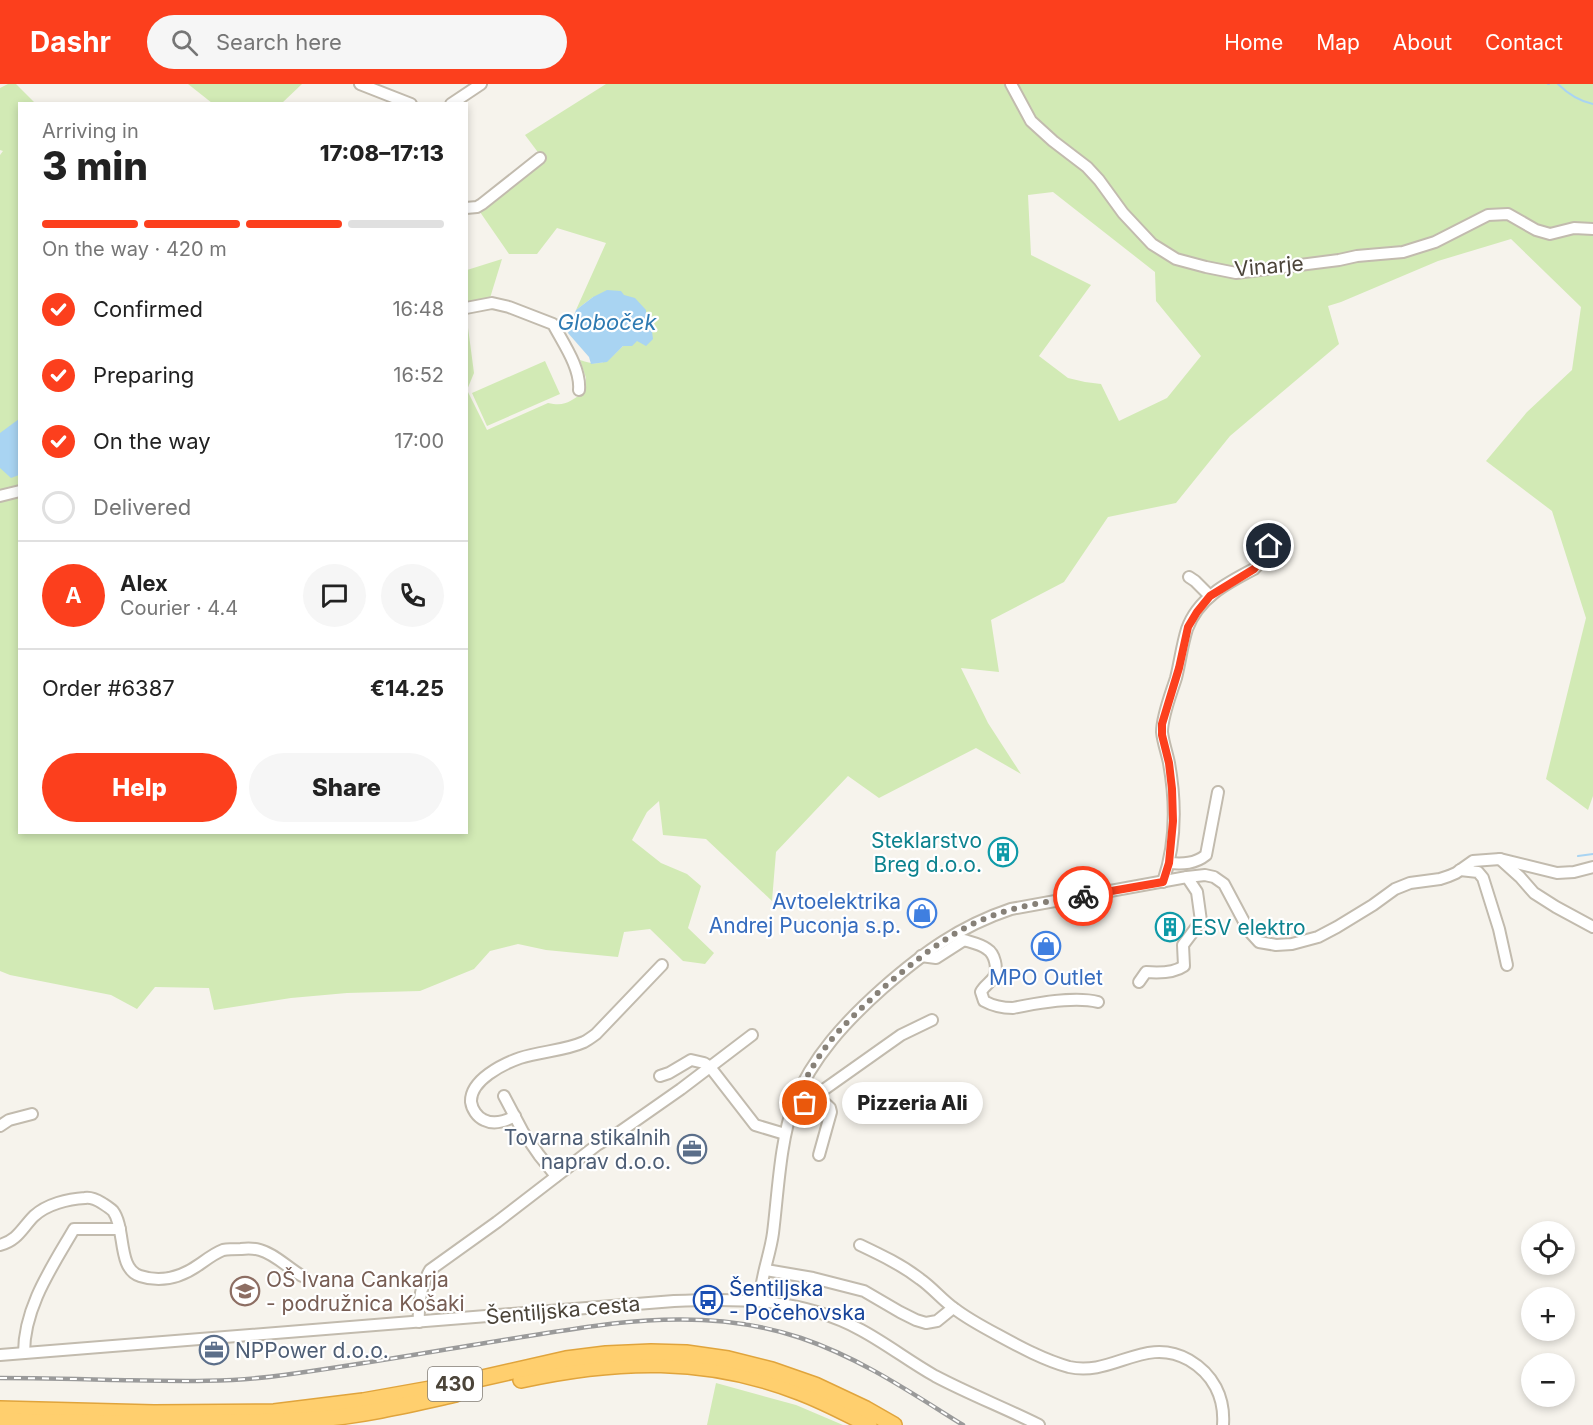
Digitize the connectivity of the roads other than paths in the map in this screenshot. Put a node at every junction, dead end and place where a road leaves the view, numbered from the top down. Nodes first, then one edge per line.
1 (360, 84) edge
2 (481, 84) edge
3 (1011, 84) edge
4 (406, 102) edge
5 (454, 102) edge
6 (540, 158) dead end
7 (468, 208) edge
8 (1593, 229) edge
9 (468, 308) edge
10 (579, 390) dead end
11 (18, 492) edge
12 (0, 496) edge
13 (1273, 531) dead end
14 (1189, 577) dead end
15 (1210, 596) junction
16 (1218, 792) dead end
17 (1500, 859) junction
18 (1593, 867) edge
19 (1460, 870) junction
20 (1167, 871) junction
21 (1187, 877) junction
22 (1593, 927) edge
23 (921, 956) junction
24 (662, 965) dead end
25 (1507, 965) dead end
26 (1139, 982) dead end
27 (1098, 1002) dead end
28 (932, 1020) dead end
29 (752, 1035) dead end
30 (710, 1067) junction
31 (660, 1076) dead end
32 (816, 1095) junction
33 (504, 1096) dead end
34 (794, 1103) junction
35 (32, 1114) dead end
36 (515, 1116) junction
37 (0, 1126) edge
38 (785, 1134) junction
39 (819, 1155) dead end
40 (556, 1176) junction
41 (120, 1229) junction
42 (0, 1245) edge
43 (860, 1245) dead end
44 (766, 1270) junction
45 (302, 1276) dead end
46 (760, 1301) junction
47 (952, 1308) junction
48 (419, 1322) junction
49 (24, 1353) junction
50 (0, 1355) edge
51 (0, 1409) edge
52 (0, 1421) edge
53 (869, 1425) edge
54 (894, 1425) edge
55 (1039, 1425) edge
56 (1223, 1425) edge

1 - 4 street
2 - 5 street
3 - 8 street, Vinarje
6 - 7 street
9 - 10 street
11 - 12 street
13 - 15 street
14 - 15 street
15 - 20 street
16 - 20 street
17 - 18 street
17 - 19 street
17 - 22 street
19 - 21 street
19 - 25 street
20 - 21 street
20 - 23 street
21 - 26 street
23 - 27 street
23 - 34 street
24 - 36 street
28 - 32 street
29 - 30 street
30 - 31 street
30 - 38 street
30 - 40 street
32 - 34 street
32 - 39 street
33 - 36 street
34 - 38 street
35 - 37 street
36 - 40 street
38 - 44 street
40 - 48 street
41 - 42 street
41 - 45 street
41 - 49 street
43 - 47 street
44 - 46 street
44 - 47 street
46 - 48 street, Šentiljska cesta
46 - 55 street, Šentiljska cesta
47 - 56 street
48 - 49 street, Šentiljska cesta
49 - 50 street, Šentiljska cesta
51 - 54 highway, 430
52 - 53 highway, 430

